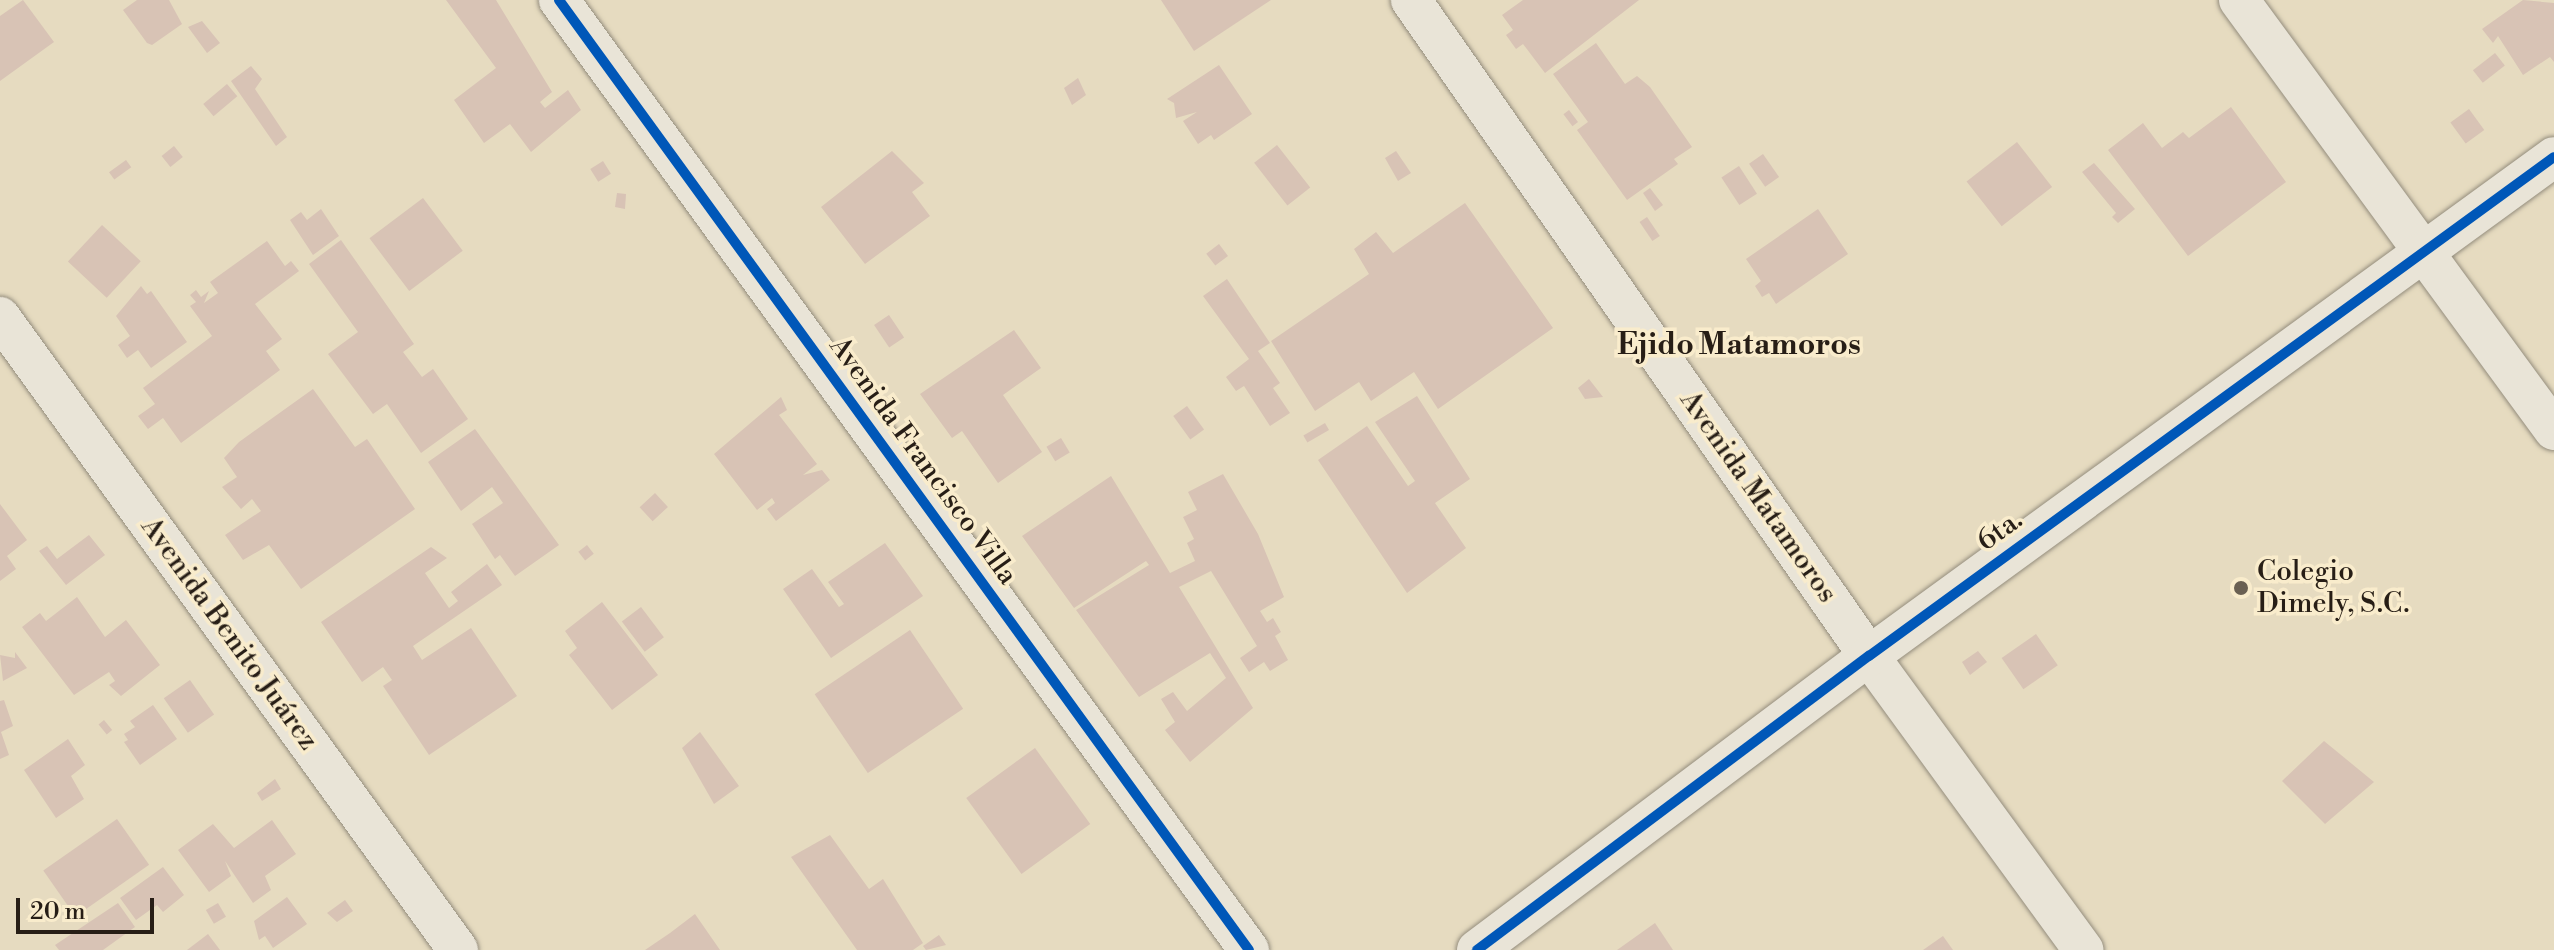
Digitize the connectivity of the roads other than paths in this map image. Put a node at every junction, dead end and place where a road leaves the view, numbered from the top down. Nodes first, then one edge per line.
1 (559, 0) edge
2 (1411, 0) edge
3 (2239, 0) edge
4 (2554, 157) edge
5 (2424, 252) junction
6 (0, 317) edge
7 (2554, 430) edge
8 (1869, 656) junction
9 (458, 950) edge
10 (1249, 950) edge
11 (1477, 950) edge
12 (2083, 950) edge

1 - 10 street, Avenida Francisco Villa
2 - 8 street, Avenida Matamoros
3 - 5 street
4 - 5 street, 6ta.
5 - 7 street
5 - 8 street, 6ta.
6 - 9 street, Avenida Benito Juárez
8 - 11 street, 6ta.
8 - 12 street, Avenida Matamoros

